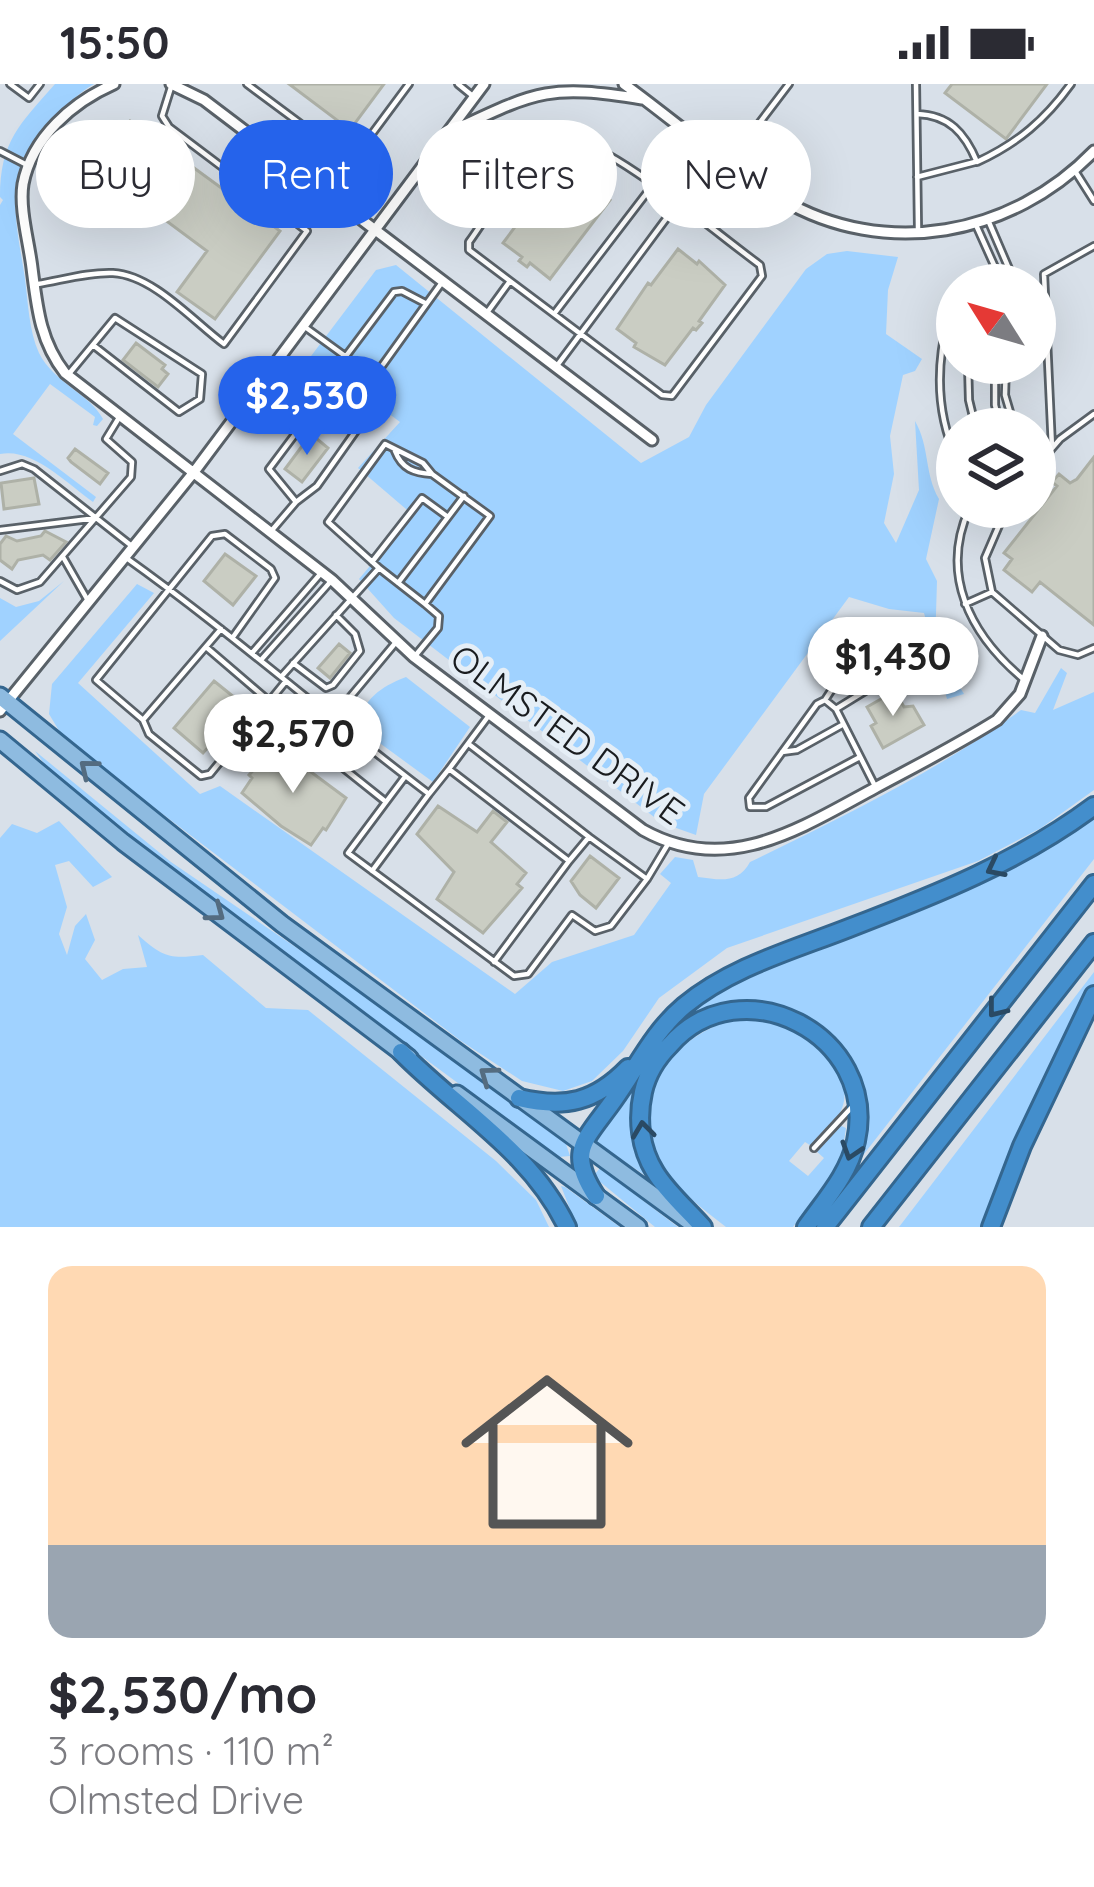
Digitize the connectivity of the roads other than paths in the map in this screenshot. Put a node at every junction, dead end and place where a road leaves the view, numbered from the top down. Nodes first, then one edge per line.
1 (10, 84) edge
2 (40, 84) edge
3 (114, 84) edge
4 (172, 84) edge
5 (247, 84) edge
6 (409, 84) edge
7 (458, 84) edge
8 (484, 84) edge
9 (624, 84) edge
10 (788, 84) edge
11 (916, 84) edge
12 (1072, 84) edge
13 (474, 97) junction
14 (645, 100) junction
15 (917, 114) junction
16 (230, 120) edge
17 (295, 120) edge
18 (380, 120) edge
19 (458, 120) edge
20 (479, 120) edge
21 (672, 120) edge
22 (761, 120) edge
23 (0, 151) edge
24 (1094, 151) edge
25 (977, 161) junction
26 (219, 165) edge
27 (29, 166) junction
28 (1075, 171) junction
29 (917, 176) junction
30 (417, 177) edge
31 (641, 177) edge
32 (641, 199) edge
33 (1094, 201) edge
34 (811, 213) edge
35 (988, 220) junction
36 (976, 225) junction
37 (304, 228) edge
38 (372, 228) edge
39 (659, 228) edge
40 (709, 228) edge
41 (377, 232) junction
42 (918, 234) junction
43 (1094, 246) edge
44 (994, 264) edge
45 (1007, 264) edge
46 (442, 281) junction
47 (510, 281) junction
48 (34, 285) junction
49 (425, 304) junction
50 (486, 314) junction
51 (554, 314) junction
52 (305, 327) junction
53 (580, 332) junction
54 (93, 345) junction
55 (346, 356) junction
56 (279, 361) junction
57 (556, 367) junction
58 (68, 375) junction
59 (323, 397) junction
60 (1050, 408) edge
61 (1094, 414) edge
62 (120, 416) junction
63 (652, 440) dead end
64 (1056, 445) edge
65 (394, 451) junction
66 (0, 471) edge
67 (194, 472) junction
68 (432, 474) junction
69 (464, 496) junction
70 (296, 502) junction
71 (97, 518) junction
72 (448, 518) junction
73 (963, 528) edge
74 (997, 528) edge
75 (0, 530) edge
76 (271, 532) junction
77 (134, 547) junction
78 (63, 557) junction
79 (125, 557) junction
80 (371, 562) junction
81 (379, 568) junction
82 (322, 572) junction
83 (332, 580) junction
84 (0, 581) edge
85 (398, 583) junction
86 (172, 590) junction
87 (992, 592) junction
88 (351, 598) junction
89 (89, 602) junction
90 (425, 604) junction
91 (965, 604) junction
92 (335, 615) junction
93 (222, 628) junction
94 (1042, 636) junction
95 (233, 637) junction
96 (397, 641) junction
97 (206, 647) junction
98 (1094, 648) edge
99 (253, 652) junction
100 (414, 656) junction
101 (261, 660) junction
102 (293, 663) junction
103 (283, 679) junction
104 (1027, 681) junction
105 (825, 700) junction
106 (269, 701) junction
107 (2, 703) edge
108 (836, 709) junction
109 (490, 714) junction
110 (329, 719) junction
111 (143, 720) junction
112 (844, 724) junction
113 (0, 740) edge
114 (468, 744) junction
115 (782, 752) junction
116 (860, 757) junction
117 (449, 769) junction
118 (406, 776) junction
119 (876, 788) junction
120 (429, 794) junction
121 (386, 802) junction
122 (1094, 806) edge
123 (589, 837) junction
124 (668, 844) junction
125 (569, 862) junction
126 (372, 871) junction
127 (647, 879) junction
128 (1094, 884) edge
129 (1094, 943) edge
130 (494, 962) junction
131 (1094, 995) edge
132 (401, 1052) junction
133 (642, 1054) junction
134 (519, 1098) junction
135 (856, 1102) junction
136 (582, 1144) junction
137 (814, 1148) dead end
138 (596, 1196) junction
139 (567, 1227) edge
140 (638, 1227) edge
141 (700, 1227) edge
142 (806, 1227) edge
143 (825, 1227) edge
144 (872, 1227) edge
145 (992, 1227) edge

1 - 2 lane
3 - 27 street
4 - 16 street
4 - 26 lane
5 - 17 lane
6 - 18 lane
7 - 13 lane
8 - 13 street
9 - 14 street
10 - 22 lane
11 - 15 lane
12 - 25 lane
13 - 19 street
14 - 20 street
14 - 21 street
15 - 25 lane
15 - 29 lane
23 - 27 lane
24 - 28 street
25 - 29 lane
27 - 48 street
28 - 33 lane
28 - 35 street
29 - 42 lane
30 - 41 street
31 - 47 lane
32 - 51 lane
34 - 42 street
35 - 36 street
35 - 45 lane
36 - 42 street
36 - 44 lane
37 - 48 lane
38 - 41 street
39 - 53 lane
40 - 53 lane
41 - 46 street
41 - 52 street
43 - 60 lane
46 - 49 lane
46 - 50 street
47 - 50 lane
47 - 51 lane
48 - 58 street
49 - 55 lane
49 - 55 lane
50 - 57 street
51 - 53 lane
52 - 55 lane
52 - 56 street
53 - 57 lane
54 - 54 lane
54 - 58 lane
56 - 59 lane
56 - 67 street
57 - 63 street
58 - 62 street, OLMSTED DRIVE
59 - 70 lane
59 - 70 lane
61 - 64 lane
62 - 67 street, OLMSTED DRIVE
62 - 71 lane
65 - 68 lane
65 - 68 lane
65 - 80 lane
66 - 71 lane
67 - 76 street, OLMSTED DRIVE
67 - 77 street
68 - 69 lane
69 - 72 lane
69 - 90 lane
70 - 76 lane
71 - 75 lane
71 - 77 lane
71 - 78 lane
72 - 80 lane
72 - 85 lane
73 - 91 lane
74 - 87 lane
76 - 82 street, OLMSTED DRIVE
77 - 79 street
78 - 84 lane
78 - 89 lane
79 - 86 lane
79 - 89 street
80 - 81 lane
81 - 85 lane
81 - 88 lane
82 - 83 street, OLMSTED DRIVE
82 - 99 lane
83 - 88 street, OLMSTED DRIVE
83 - 101 lane
85 - 90 lane
86 - 93 lane
86 - 95 lane
86 - 111 lane
87 - 91 lane
87 - 94 lane
88 - 92 lane
88 - 96 street, OLMSTED DRIVE
89 - 107 street
90 - 100 lane
91 - 104 lane
92 - 102 lane
92 - 102 lane
93 - 95 lane
93 - 97 lane
94 - 98 lane
94 - 104 street, OLMSTED DRIVE
95 - 99 lane
96 - 100 street, OLMSTED DRIVE
96 - 110 lane
97 - 106 lane
97 - 111 lane
99 - 101 lane
100 - 109 street, OLMSTED DRIVE
101 - 103 lane
102 - 103 lane
103 - 106 lane
103 - 110 lane
104 - 119 street, OLMSTED DRIVE
105 - 108 lane
105 - 108 lane
105 - 115 lane
106 - 111 lane
134 -> 107 main road
108 - 112 lane
109 - 114 lane
109 - 124 street, OLMSTED DRIVE
110 - 118 lane
110 - 121 lane
112 - 115 lane
112 - 116 lane
113 -> 132 main road
114 - 117 lane
114 - 123 lane
115 - 116 lane
116 - 119 lane
117 - 120 lane
117 - 125 lane
118 - 120 lane
118 - 121 lane
119 - 124 street, OLMSTED DRIVE
120 - 126 lane
121 - 126 lane
122 -> 133 highway
123 - 125 lane
123 - 127 lane
124 - 127 lane
125 - 130 lane
126 - 130 lane
127 - 130 lane
128 -> 143 highway
129 - 144 highway
131 - 145 highway
132 - 138 main road
132 - 139 highway
133 - 134 highway
133 - 136 highway
134 - 136 main road
135 - 137 lane
141 -> 135 highway
135 -> 142 highway
136 - 138 highway
136 - 141 main road
138 - 140 main road

